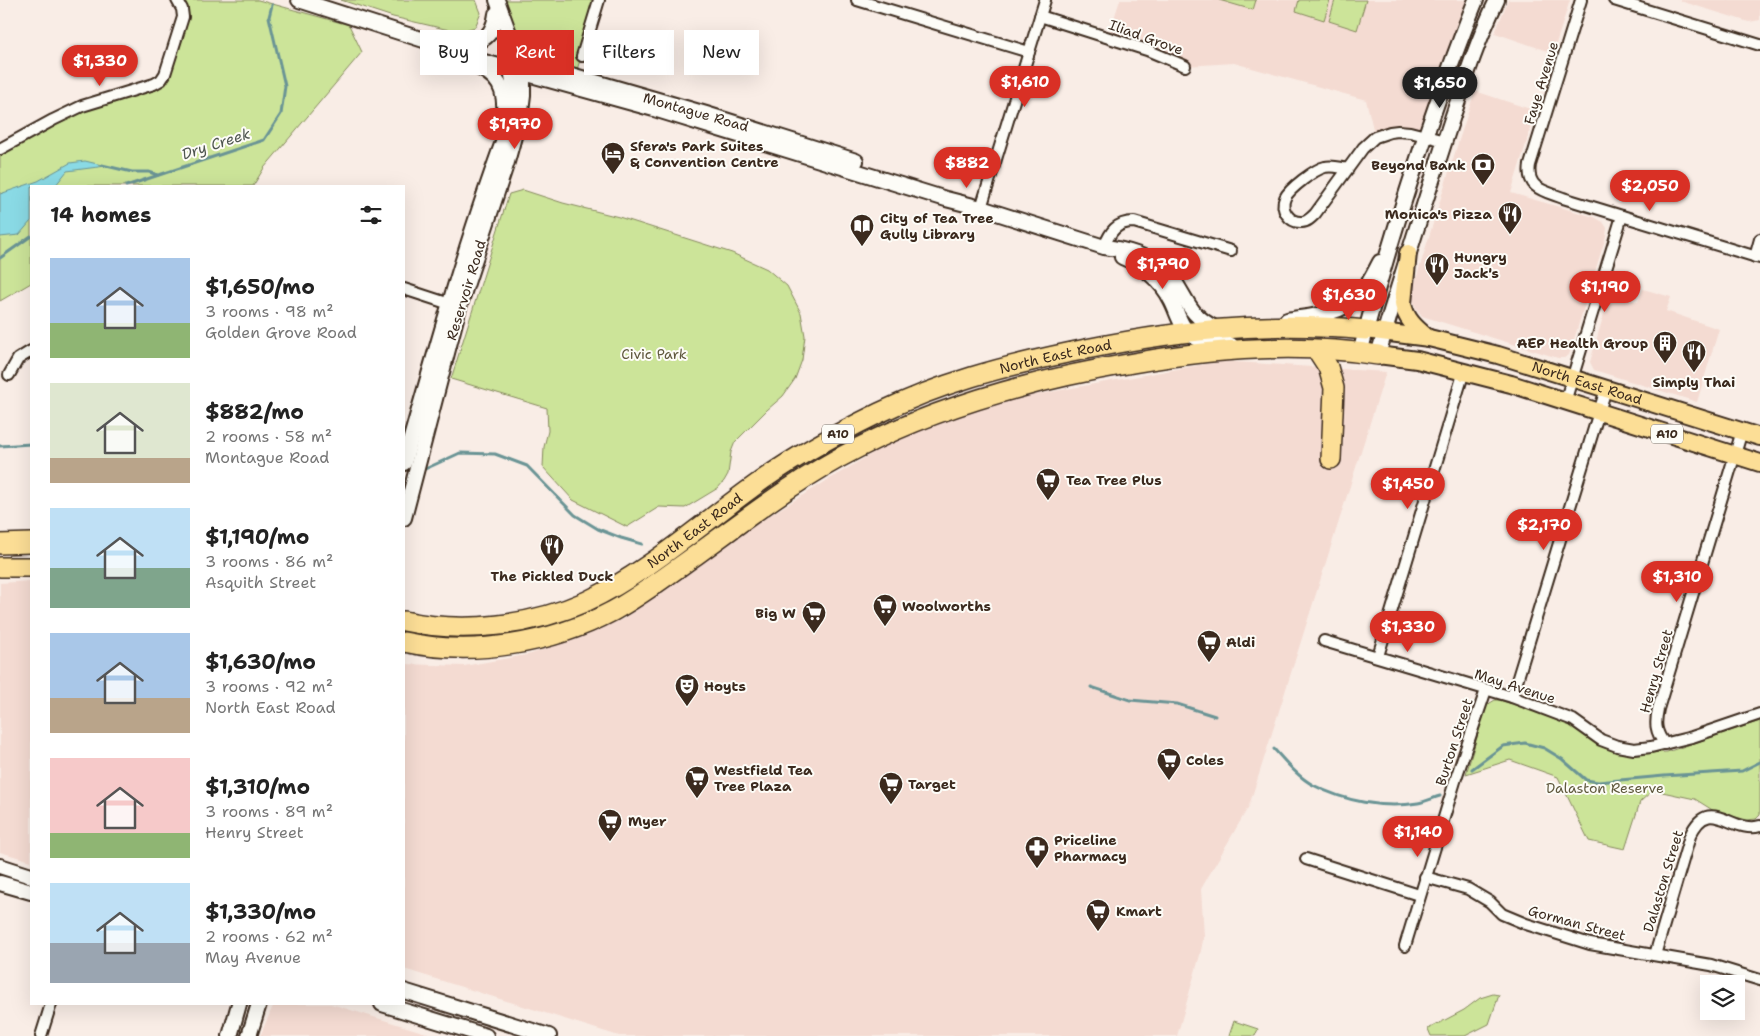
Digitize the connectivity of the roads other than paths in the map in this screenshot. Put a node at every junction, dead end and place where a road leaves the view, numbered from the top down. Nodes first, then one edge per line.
1 (177, 0) edge
2 (299, 0) edge
3 (490, 0) edge
4 (497, 0) edge
5 (599, 0) edge
6 (857, 0) edge
7 (1045, 0) edge
8 (1476, 0) edge
9 (1496, 0) edge
10 (1581, 0) edge
11 (1614, 0) edge
12 (496, 14) junction
13 (1040, 16) junction
14 (502, 30) edge
15 (506, 30) edge
16 (487, 36) edge
17 (420, 39) edge
18 (1760, 45) edge
19 (1029, 52) junction
20 (582, 56) dead end
21 (1185, 66) dead end
22 (487, 72) edge
23 (515, 75) edge
24 (518, 75) edge
25 (545, 75) edge
26 (1426, 136) junction
27 (1445, 141) junction
28 (0, 149) edge
29 (1348, 169) junction
30 (487, 190) junction
31 (981, 208) junction
32 (1622, 216) junction
33 (1760, 239) edge
34 (1392, 242) junction
35 (1104, 247) junction
36 (1231, 251) dead end
37 (1408, 253) junction
38 (1757, 258) edge
39 (405, 290) edge
40 (454, 305) junction
41 (1256, 326) junction
42 (1215, 328) junction
43 (1186, 331) junction
44 (1376, 331) junction
45 (1429, 338) junction
46 (1270, 349) junction
47 (1317, 350) junction
48 (30, 352) edge
49 (1369, 354) junction
50 (1020, 363) junction
51 (1464, 371) junction
52 (9, 375) dead end
53 (1572, 378) junction
54 (1025, 385) junction
55 (1606, 389) junction
56 (1565, 402) junction
57 (1599, 412) junction
58 (1742, 431) junction
59 (1760, 436) edge
60 (412, 443) edge
61 (1736, 455) junction
62 (1332, 459) dead end
63 (405, 460) edge
64 (1760, 463) edge
65 (405, 509) edge
66 (30, 543) edge
67 (677, 543) junction
68 (0, 544) edge
69 (688, 561) junction
70 (405, 613) edge
71 (405, 621) edge
72 (425, 626) junction
73 (1324, 640) dead end
74 (407, 645) edge
75 (1378, 656) junction
76 (1486, 690) junction
77 (1512, 697) junction
78 (1760, 714) edge
79 (1665, 744) junction
80 (1760, 826) edge
81 (1306, 859) dead end
82 (0, 866) edge
83 (30, 876) edge
84 (1425, 876) junction
85 (0, 883) edge
86 (30, 892) edge
87 (1419, 895) junction
88 (1405, 946) dead end
89 (1655, 955) junction
90 (1760, 980) edge
91 (405, 991) edge
92 (51, 1005) edge
93 (239, 1005) edge
94 (259, 1005) edge
95 (385, 1005) edge
96 (41, 1036) edge
97 (230, 1036) edge
98 (249, 1036) edge
99 (486, 1036) edge
100 (549, 1036) edge

1 - 28 street
2 - 17 main road, Montague Road
3 - 12 main road
4 - 15 main road
5 - 20 street
6 - 19 street
7 - 13 street
8 - 26 main road
9 - 27 main road
10 - 32 street, Faye Avenue
11 - 18 street
12 - 14 main road
12 - 16 main road
13 - 19 street
13 - 21 street, Iliad Grove
19 - 31 street
22 - 30 main road
23 - 30 main road, Reservoir Road
24 - 40 main road, Reservoir Road
25 - 31 main road, Montague Road
26 - 27 street
26 - 29 street
26 - 34 main road
27 - 37 main road
29 - 29 street
30 - 40 main road, Reservoir Road
31 - 35 main road, Montague Road
32 - 38 street
32 - 53 street
33 - 38 street
34 - 41 main road
34 - 44 main road
35 - 36 street
35 - 42 main road, Montague Road
35 - 43 main road, Montague Road
37 - 44 main road
37 - 45 main road
39 - 40 street
40 - 60 main road, Reservoir Road
41 - 42 highway, North East Road / A10
41 - 44 highway, North East Road / A10
42 - 43 highway, North East Road / A10
43 - 46 main road
43 - 50 highway, North East Road / A10
44 - 45 main road, North East Road / A10
44 - 49 main road
45 - 53 main road, North East Road / A10
46 - 47 highway, North East Road / A10
46 - 54 highway, North East Road / A10
47 - 49 highway, North East Road / A10
47 - 62 highway
48 - 52 street
49 - 51 main road, North East Road / A10
50 - 54 highway
50 - 67 highway, North East Road / A10
51 - 56 main road, North East Road / A10
51 - 75 street
53 - 55 main road, North East Road / A10
53 - 56 street
54 - 69 highway, North East Road / A10
55 - 57 street
55 - 58 main road, North East Road / A10
56 - 57 main road, North East Road / A10
57 - 61 main road, North East Road / A10
57 - 77 street
58 - 59 main road, North East Road / A10
58 - 61 street, Henry Street
60 - 63 main road, Reservoir Road
60 - 65 main road, Reservoir Road
61 - 64 main road, North East Road / A10
61 - 79 street, Henry Street
66 - 68 highway
67 - 69 highway
67 - 72 highway, North East Road / A10
69 - 74 highway, North East Road / A10
70 - 72 highway
71 - 72 highway, North East Road / A10
73 - 75 street, May Avenue
75 - 76 street, May Avenue
76 - 77 street, May Avenue
76 - 84 street, Burton Street
77 - 79 street, May Avenue
78 - 79 street, May Avenue
80 - 89 street, Dalaston Street
81 - 87 street
82 - 83 main road
84 - 87 street, Burton Street
84 - 89 street, Gorman Street
85 - 86 main road
87 - 88 street, Burton Street
89 - 90 street, Gorman Street
91 - 100 main road
92 - 96 street
93 - 97 main road
94 - 98 main road
95 - 99 main road

